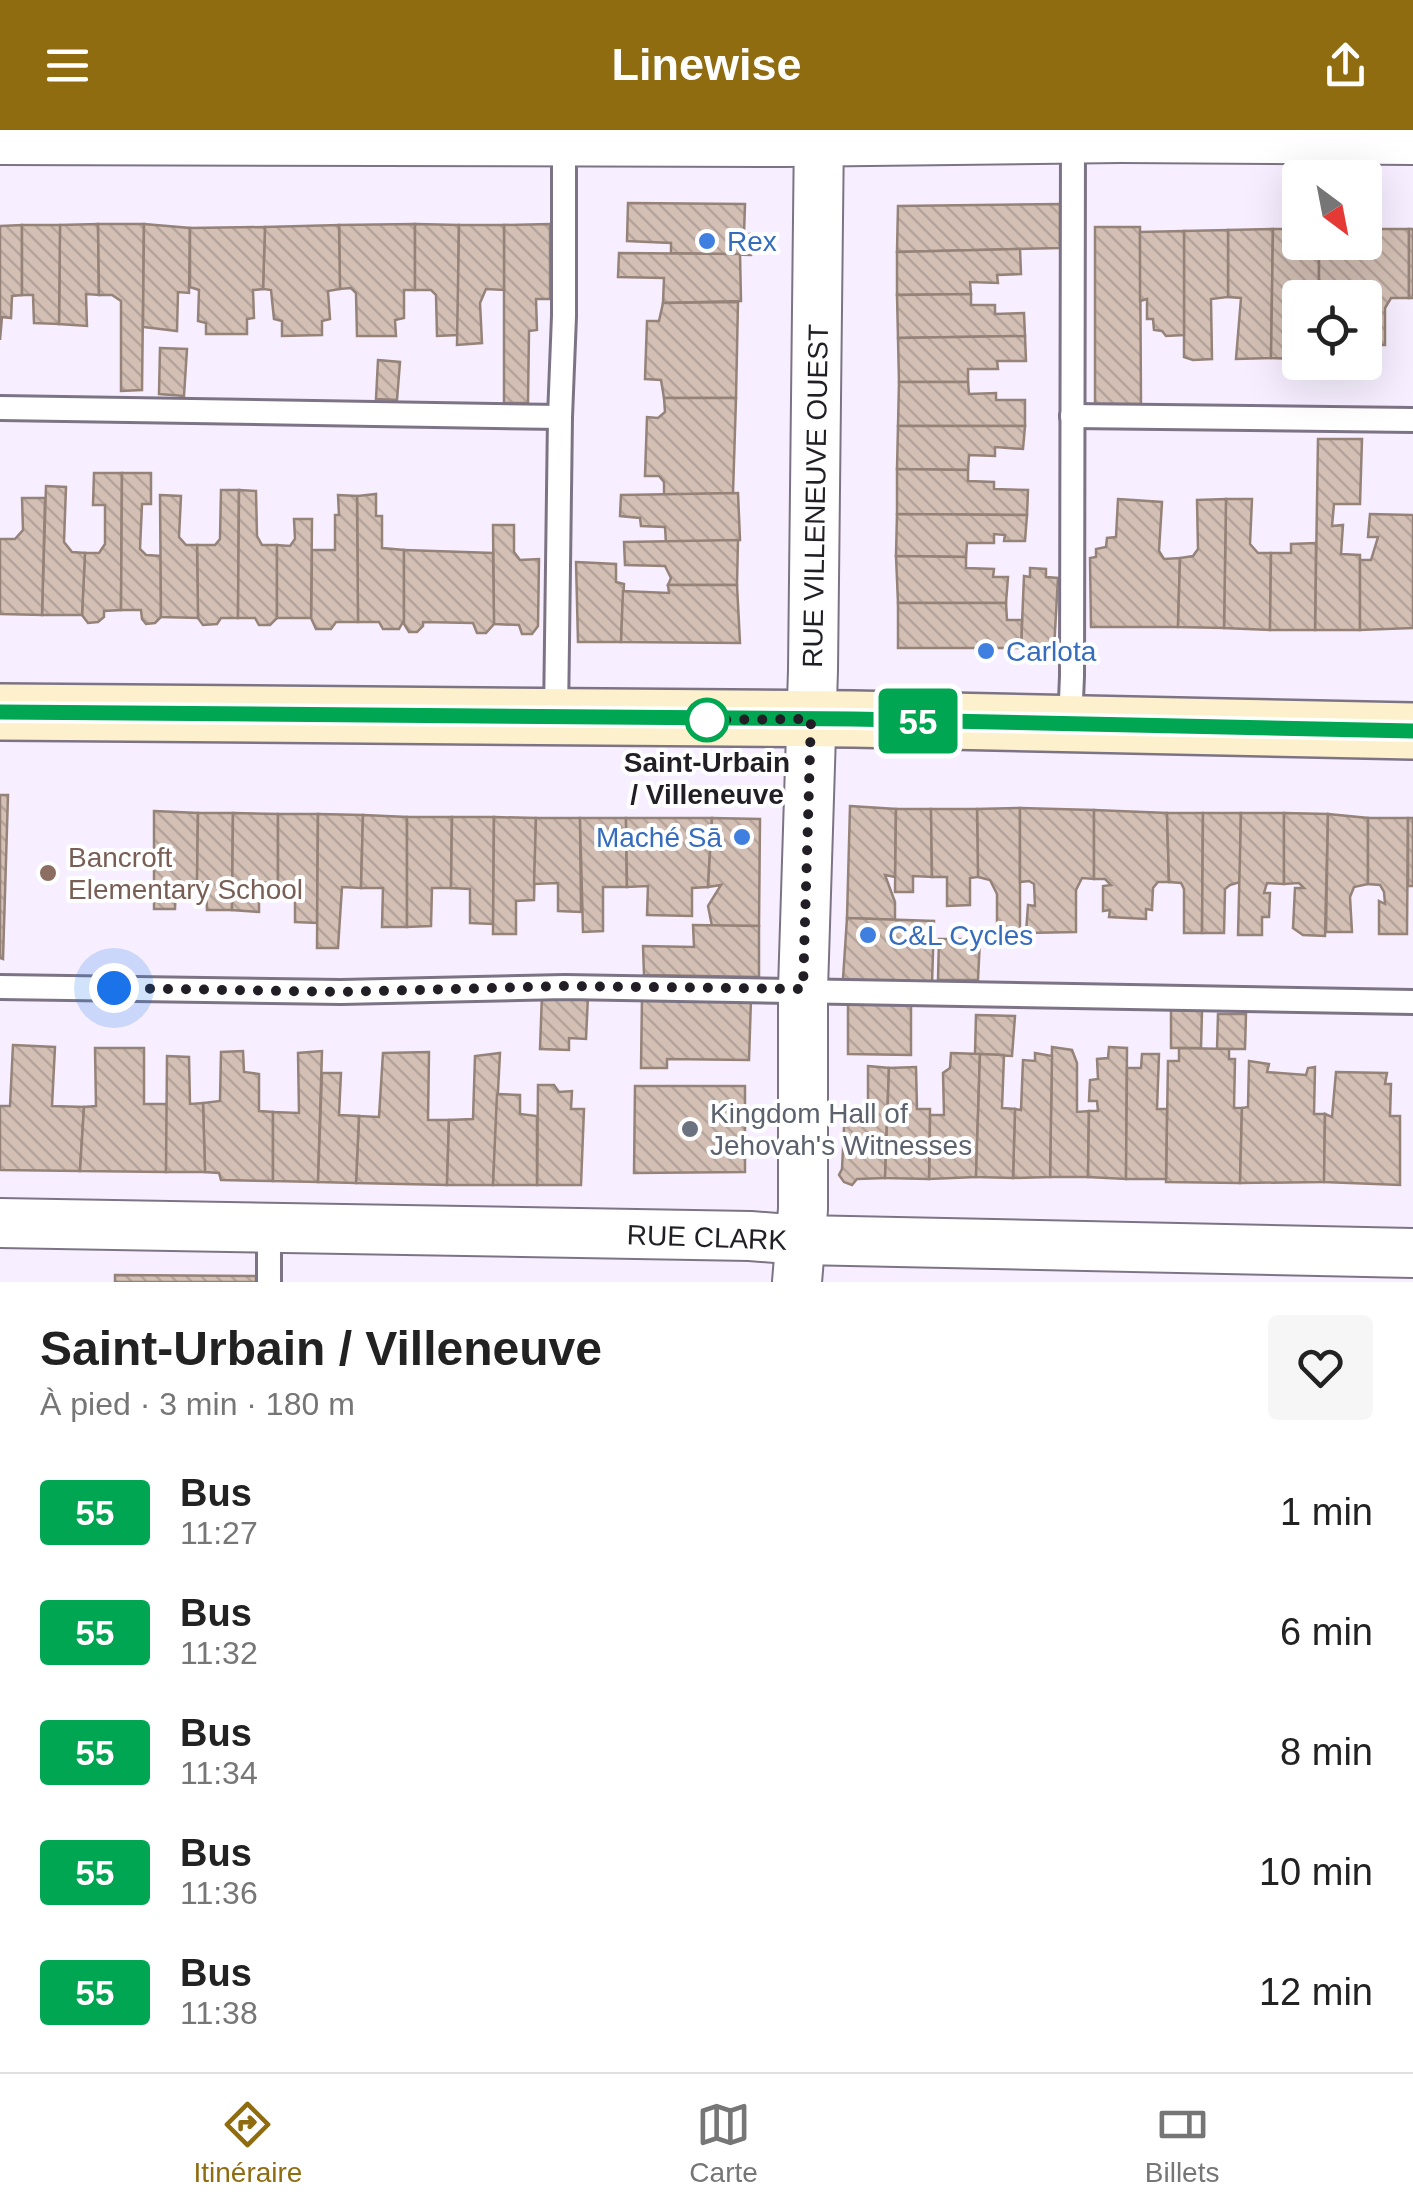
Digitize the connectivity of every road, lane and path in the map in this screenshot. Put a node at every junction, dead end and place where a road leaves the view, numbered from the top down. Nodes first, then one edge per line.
1 (1121, 134) edge
2 (564, 136) edge
3 (819, 136) edge
4 (0, 140) edge
5 (1073, 140) junction
6 (1413, 140) edge
7 (0, 408) edge
8 (560, 416) junction
9 (1072, 416) junction
10 (1413, 420) edge
11 (0, 712) edge
12 (556, 718) junction
13 (811, 719) junction
14 (1070, 724) junction
15 (1413, 730) edge
16 (0, 987) edge
17 (803, 989) junction
18 (1413, 1002) edge
19 (0, 1223) edge
20 (270, 1228) junction
21 (1413, 1253) edge
22 (799, 1261) edge
23 (269, 1282) edge

1 - 5 street
1 - 6 street
2 - 3 street
2 - 4 street
2 - 8 lane
3 - 5 street
3 - 13 street, RUE VILLENEUVE OUEST
5 - 9 lane
7 - 8 lane
8 - 12 lane
9 - 10 lane
9 - 14 lane
11 - 12 main road
12 - 13 main road
13 - 14 main road
13 - 17 street, RUE VILLENEUVE OUEST
14 - 15 main road
16 - 17 lane
17 - 18 lane
17 - 22 street, RUE VILLENEUVE OUEST
19 - 20 street, RUE CLARK
20 - 22 street, RUE CLARK
20 - 23 lane
21 - 22 street, RUE CLARK

